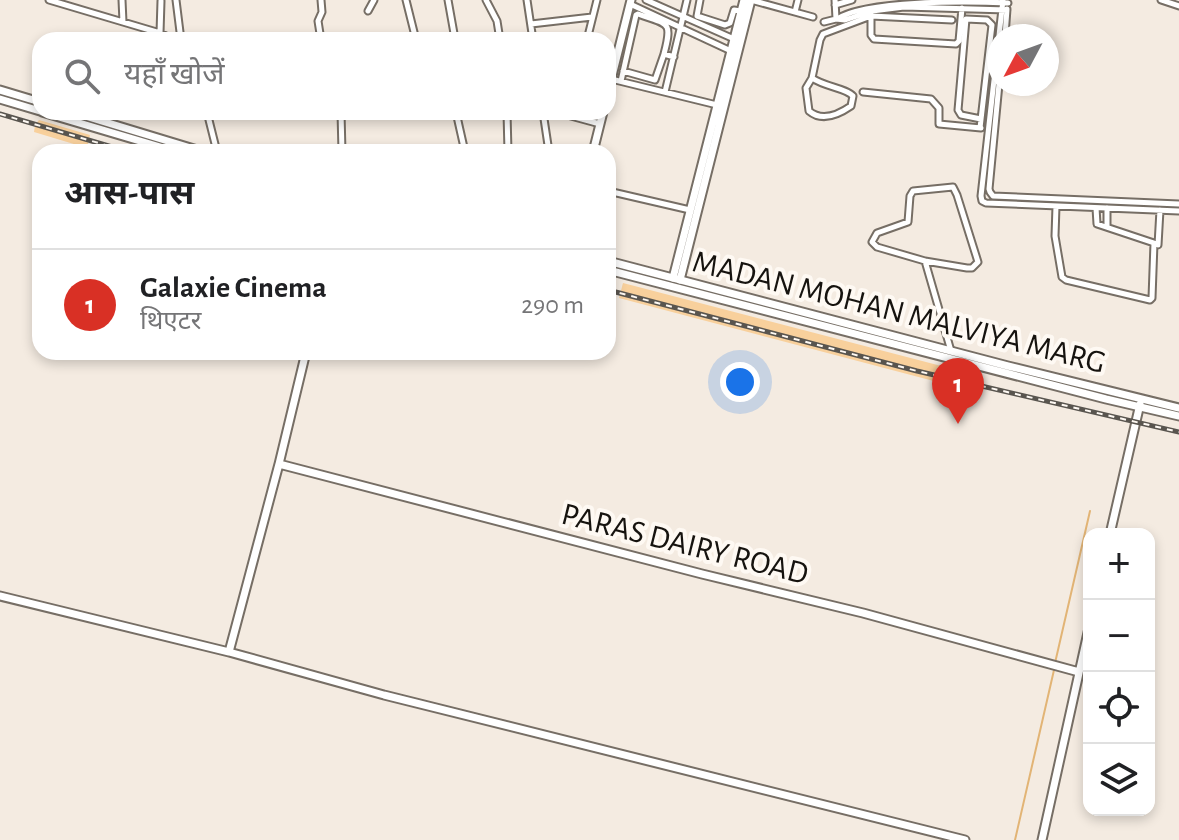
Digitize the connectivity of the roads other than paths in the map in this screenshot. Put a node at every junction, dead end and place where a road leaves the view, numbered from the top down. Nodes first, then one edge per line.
1 (49, 0) edge
2 (122, 0) edge
3 (176, 0) edge
4 (321, 0) edge
5 (374, 0) edge
6 (406, 0) edge
7 (448, 0) edge
8 (486, 0) edge
9 (527, 0) edge
10 (597, 0) edge
11 (646, 0) edge
12 (687, 0) edge
13 (700, 0) edge
14 (749, 0) edge
15 (798, 0) edge
16 (852, 0) edge
17 (902, 0) edge
18 (948, 0) edge
19 (1161, 0) edge
20 (161, 1) edge
21 (631, 2) edge
22 (835, 2) edge
23 (962, 4) edge
24 (1005, 4) edge
25 (1179, 6) edge
26 (368, 11) dead end
27 (741, 11) junction
28 (871, 11) junction
29 (795, 12) junction
30 (592, 17) junction
31 (683, 17) junction
32 (813, 17) dead end
33 (836, 19) junction
34 (952, 20) dead end
35 (123, 22) junction
36 (824, 22) dead end
37 (531, 24) junction
38 (680, 27) junction
39 (149, 30) joint
40 (156, 32) edge
41 (160, 32) edge
42 (180, 32) edge
43 (320, 32) edge
44 (414, 32) edge
45 (454, 32) edge
46 (499, 32) edge
47 (532, 32) edge
48 (589, 32) edge
49 (734, 39) junction
50 (616, 48) edge
51 (619, 49) junction
52 (731, 51) junction
53 (664, 54) junction
54 (674, 57) junction
55 (616, 60) edge
56 (623, 71) junction
57 (728, 77) junction
58 (812, 78) junction
59 (616, 80) edge
60 (621, 81) junction
61 (3, 89) edge
62 (665, 92) junction
63 (863, 92) dead end
64 (997, 96) edge
65 (0, 99) edge
66 (32, 99) edge
67 (717, 105) junction
68 (32, 109) edge
69 (981, 119) junction
70 (68, 120) edge
71 (98, 120) edge
72 (209, 120) edge
73 (341, 120) edge
74 (458, 120) edge
75 (507, 120) edge
76 (546, 120) edge
77 (585, 120) edge
78 (601, 120) edge
79 (600, 124) junction
80 (980, 128) junction
81 (992, 128) junction
82 (150, 144) edge
83 (178, 144) edge
84 (215, 144) edge
85 (342, 144) edge
86 (463, 144) edge
87 (508, 144) edge
88 (550, 144) edge
89 (595, 144) edge
90 (699, 190) junction
91 (616, 193) edge
92 (1048, 202) junction
93 (1179, 204) edge
94 (1056, 206) junction
95 (1096, 208) junction
96 (1107, 208) junction
97 (690, 210) junction
98 (1160, 210) junction
99 (1179, 211) edge
100 (1107, 227) junction
101 (1158, 245) dead end
102 (925, 261) junction
103 (616, 263) edge
104 (616, 272) edge
105 (676, 279) junction
106 (951, 351) junction
107 (304, 360) edge
108 (1140, 402) junction
109 (1179, 408) edge
110 (1179, 416) edge
111 (279, 464) junction
112 (1111, 528) edge
113 (0, 596) edge
114 (229, 652) junction
115 (1083, 654) edge
116 (1079, 672) junction
117 (965, 840) edge
118 (1042, 840) edge

1 - 35 street
2 - 35 street
3 - 42 street
4 - 43 street
5 - 26 street
6 - 44 street
7 - 45 street
8 - 46 street
9 - 37 street
10 - 30 street
11 - 31 street
12 - 31 street
13 - 27 street
14 - 27 street
14 - 29 street
14 - 57 street
15 - 29 street
16 - 22 street
17 - 18 street
17 - 28 street
18 - 23 street
19 - 25 street
20 - 41 street
21 - 38 street
21 - 51 street
22 - 33 street
23 - 24 street
23 - 28 street
23 - 28 street
24 - 81 street
27 - 49 street
28 - 33 street
28 - 34 street
28 - 58 street
29 - 32 street
30 - 37 street
30 - 48 street
31 - 38 street
31 - 49 street
33 - 36 street
35 - 39 street
37 - 47 street
38 - 52 street
38 - 54 street
39 - 40 street
49 - 52 street
50 - 51 street
51 - 55 street
52 - 57 street
53 - 54 street
53 - 56 street
53 - 56 street
54 - 62 street
56 - 60 street
57 - 67 street
57 - 90 street
58 - 58 street
59 - 60 street
60 - 62 street
61 - 66 street
62 - 67 street
63 - 80 street
64 - 81 street
65 - 68 street
67 - 90 street
69 - 69 street
69 - 80 street
70 - 82 street
71 - 83 street
72 - 84 street
73 - 85 street
74 - 86 street
75 - 87 street
76 - 88 street
77 - 79 street
78 - 79 street
79 - 89 street
80 - 81 street
81 - 92 street
81 - 92 street
90 - 97 street
90 - 105 street
91 - 97 street
92 - 93 street
92 - 94 street
94 - 95 street
94 - 100 street
95 - 96 street
95 - 100 street
96 - 98 street
96 - 100 street
97 - 105 street
98 - 99 street
98 - 101 street
102 - 102 street
102 - 106 street
103 - 105 street, MADAN MOHAN MALVIYA MARG
104 - 108 street, MADAN MOHAN MALVIYA MARG
105 - 106 street, MADAN MOHAN MALVIYA MARG
106 - 108 street, MADAN MOHAN MALVIYA MARG
107 - 111 street
108 - 109 street, MADAN MOHAN MALVIYA MARG
108 - 110 street, MADAN MOHAN MALVIYA MARG
108 - 112 street
111 - 114 street
111 - 116 street, PARAS DAIRY ROAD
113 - 114 street
114 - 117 street
115 - 116 street
116 - 118 street

